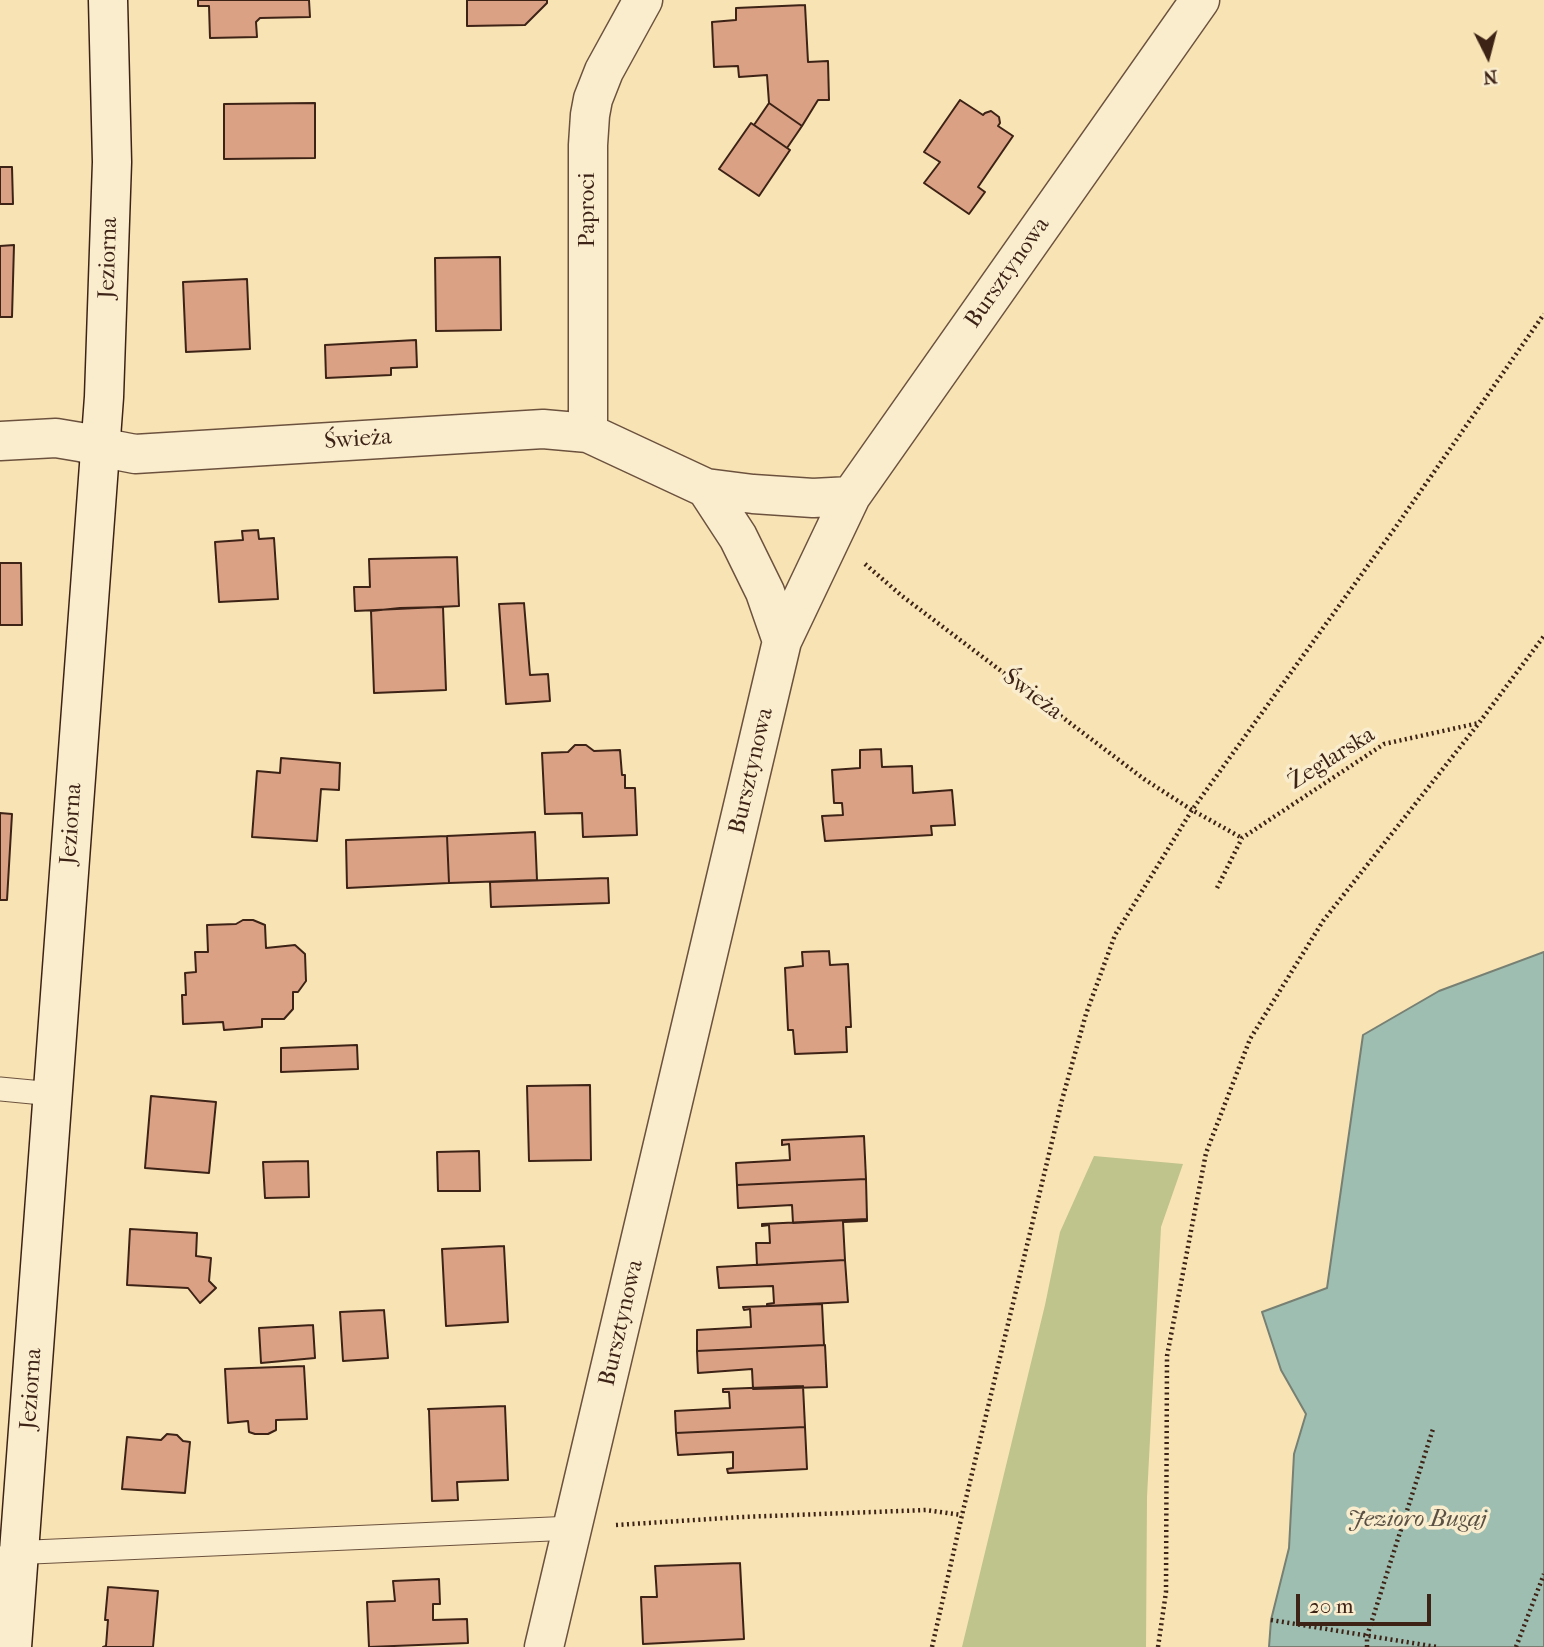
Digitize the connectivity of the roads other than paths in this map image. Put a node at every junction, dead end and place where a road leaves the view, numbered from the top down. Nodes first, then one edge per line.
1 (108, 0) edge
2 (643, 0) edge
3 (1200, 0) edge
4 (588, 433) junction
5 (0, 441) edge
6 (99, 447) junction
7 (706, 488) junction
8 (851, 496) junction
9 (782, 641) junction
10 (0, 1089) edge
11 (53, 1094) junction
12 (573, 1528) junction
13 (10, 1553) edge
14 (12, 1647) edge
15 (544, 1647) edge

1 - 6 street, Jeziorna
2 - 4 street, Paproci
3 - 8 street, Bursztynowa
4 - 6 street, Świeża
4 - 7 street, Świeża
5 - 6 street, Świeża
6 - 11 street, Jeziorna
7 - 8 street, Świeża
7 - 9 street
8 - 9 street, Bursztynowa
9 - 12 street, Bursztynowa
10 - 11 lane
11 - 13 street, Jeziorna
12 - 13 lane
12 - 15 street, Bursztynowa
13 - 14 street, Jeziorna

